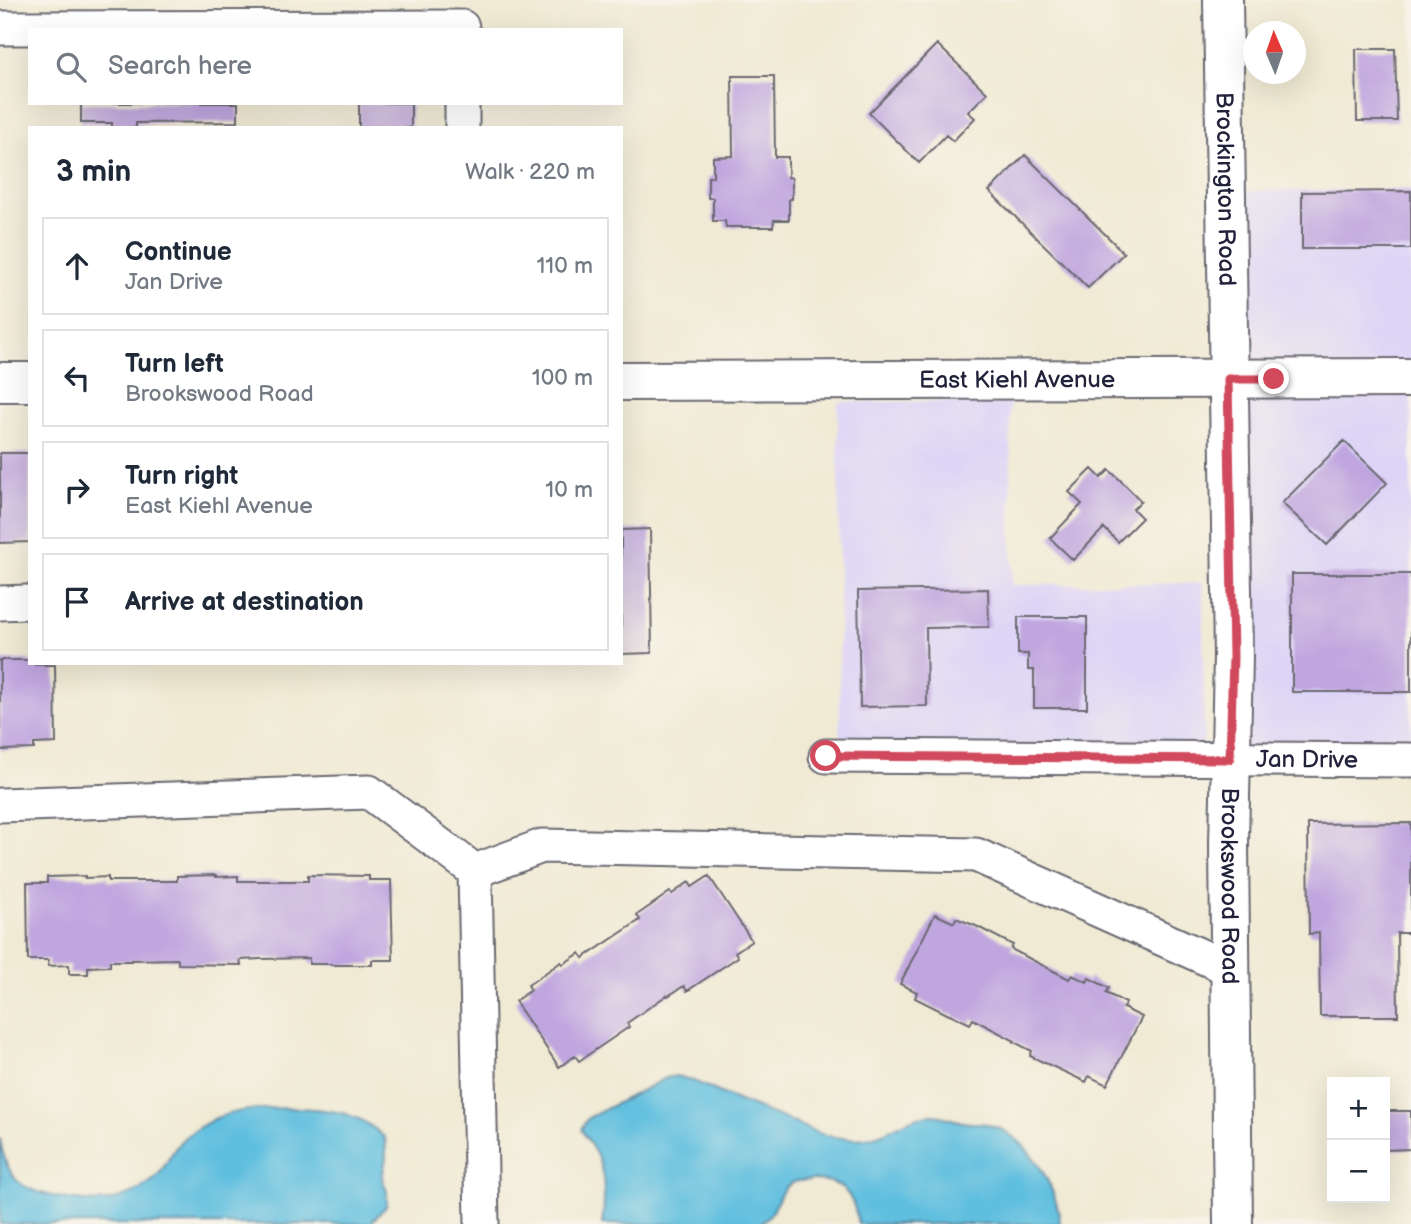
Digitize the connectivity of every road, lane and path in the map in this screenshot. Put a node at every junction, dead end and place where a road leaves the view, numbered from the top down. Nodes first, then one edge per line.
1 (1223, 0) edge
2 (462, 19) edge
3 (0, 28) edge
4 (462, 105) edge
5 (462, 126) edge
6 (1411, 378) edge
7 (1228, 379) junction
8 (623, 380) edge
9 (0, 382) edge
10 (28, 382) edge
11 (826, 756) dead end
12 (1230, 759) junction
13 (1411, 760) edge
14 (0, 805) edge
15 (475, 871) junction
16 (1230, 969) junction
17 (481, 1224) edge
18 (1233, 1224) edge

1 - 7 main road, Brockington Road
2 - 3 street
4 - 5 street
6 - 7 main road, East Kiehl Avenue
7 - 8 main road, East Kiehl Avenue
7 - 12 main road, Brookswood Road
9 - 10 main road
11 - 12 street, Jan Drive
12 - 13 street, Jan Drive
12 - 16 main road, Brookswood Road
14 - 15 street
15 - 16 street
15 - 17 street
16 - 18 main road, Brookswood Road

